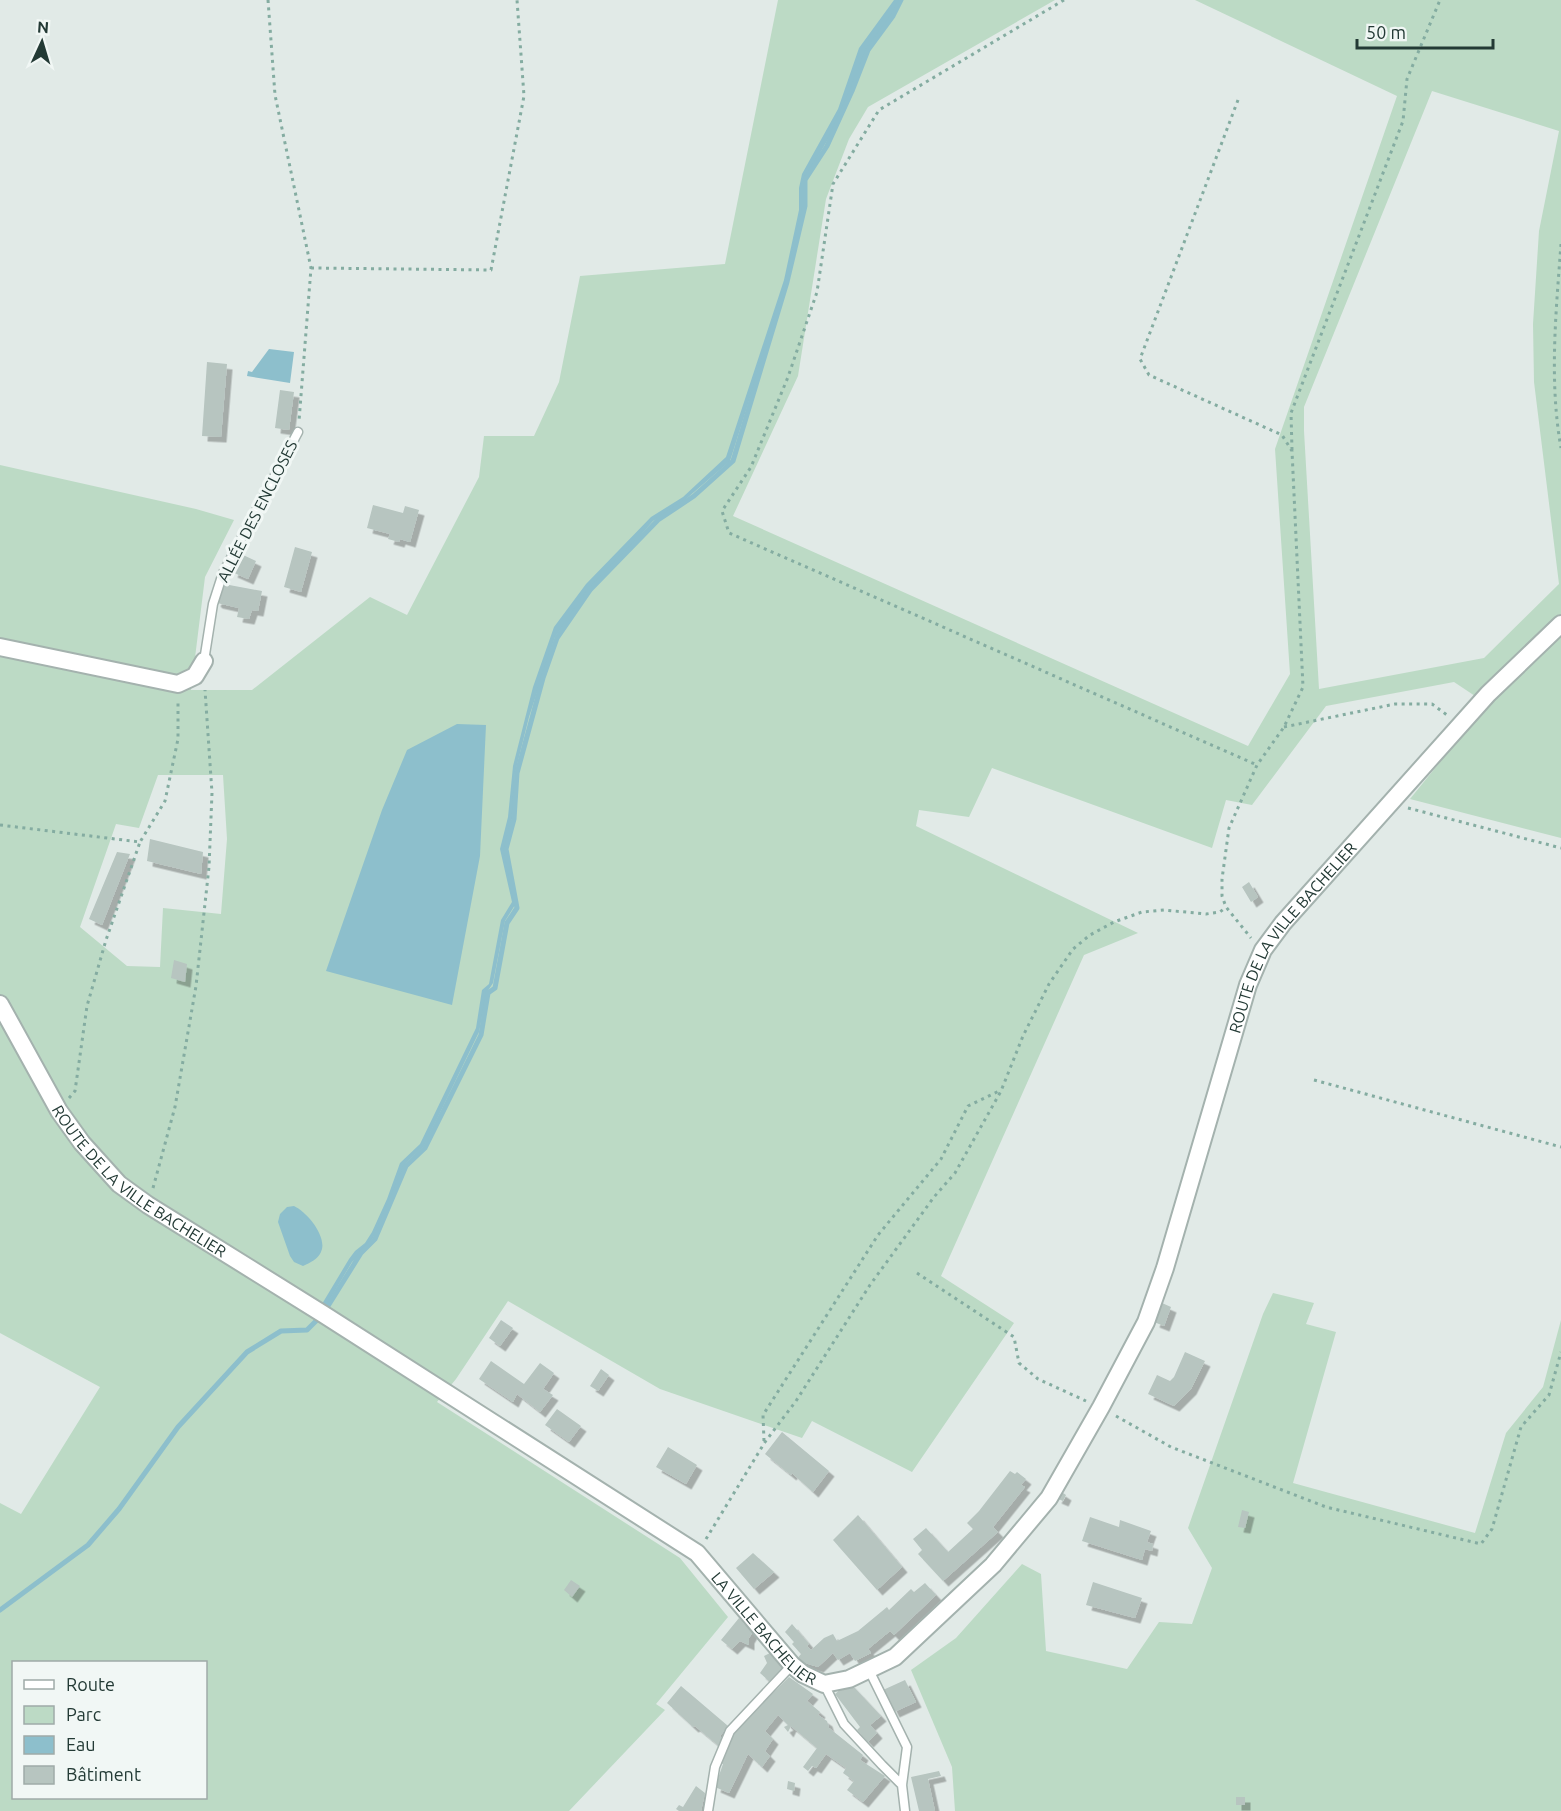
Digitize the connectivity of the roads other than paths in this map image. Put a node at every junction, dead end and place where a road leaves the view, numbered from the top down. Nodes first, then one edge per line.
1 (298, 432) road end
2 (1561, 624) edge
3 (0, 647) edge
4 (204, 661) joint
5 (0, 1004) edge
6 (323, 1314) joint
7 (1146, 1322) joint
8 (792, 1665) junction
9 (869, 1670) junction
10 (824, 1684) junction
11 (902, 1785) junction
12 (708, 1811) edge
13 (905, 1811) edge

1 - 4 lane, ALLÉE DES ENCLOSES
2 - 7 street, ROUTE DE LA VILLE BACHELIER
3 - 4 street
5 - 6 street, ROUTE DE LA VILLE BACHELIER
6 - 8 street, LA VILLE BACHELIER
7 - 9 street, LA VILLE BACHELIER
8 - 10 street, LA VILLE BACHELIER
8 - 12 lane
9 - 10 street, LA VILLE BACHELIER
9 - 11 lane
10 - 11 lane
11 - 13 lane

